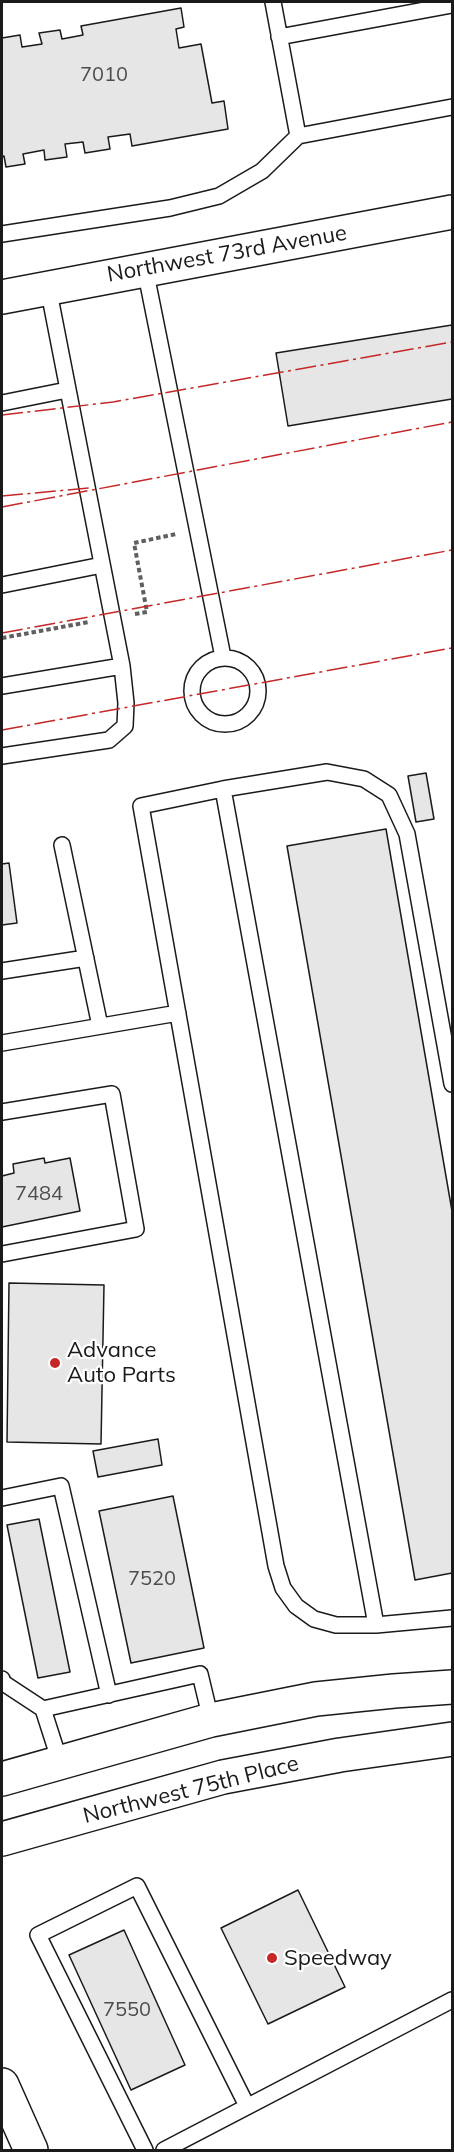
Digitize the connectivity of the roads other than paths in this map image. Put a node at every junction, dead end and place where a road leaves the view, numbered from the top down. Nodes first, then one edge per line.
1 (273, 2) edge
2 (453, 5) edge
3 (279, 37) junction
4 (453, 107) edge
5 (298, 136) junction
6 (453, 212) edge
7 (2, 234) edge
8 (145, 269) junction
9 (48, 287) junction
10 (2, 297) edge
11 (67, 390) junction
12 (2, 403) edge
13 (102, 565) junction
14 (2, 585) edge
15 (223, 657) junction
16 (122, 666) junction
17 (2, 686) edge
18 (2, 756) edge
19 (223, 789) junction
20 (62, 845) dead end
21 (86, 958) junction
22 (2, 971) edge
23 (178, 1013) junction
24 (100, 1026) junction
25 (2, 1043) edge
26 (453, 1084) edge
27 (2, 1112) edge
28 (2, 1254) edge
29 (2, 1497) edge
30 (453, 1618) edge
31 (376, 1625) junction
32 (2, 1679) edge
33 (453, 1687) edge
34 (109, 1695) junction
35 (43, 1709) junction
36 (212, 1720) junction
37 (453, 1739) edge
38 (60, 1762) junction
39 (2, 1779) edge
40 (2, 1839) edge
41 (453, 2000) edge
42 (2, 2085) edge
43 (248, 2106) junction
44 (31, 2151) edge
45 (145, 2151) edge
46 (164, 2151) edge

1 - 3 lane
2 - 3 lane
3 - 5 lane
4 - 5 lane
5 - 7 lane
6 - 8 street, Northwest 73rd Avenue
8 - 9 street, Northwest 73rd Avenue
8 - 15 lane
9 - 10 street, Northwest 73rd Avenue
9 - 11 lane
11 - 12 lane
11 - 13 lane
13 - 14 lane
13 - 16 lane
15 - 15 lane
16 - 17 lane
16 - 18 lane
19 - 23 lane
19 - 26 lane
19 - 31 lane
20 - 21 lane
21 - 22 lane
21 - 24 lane
23 - 24 lane
23 - 31 lane
24 - 25 lane
27 - 28 lane
29 - 34 lane
30 - 31 lane
32 - 35 lane
33 - 36 street
34 - 35 lane
34 - 36 lane
35 - 38 lane
36 - 38 street
37 - 40 street, Northwest 75th Place
38 - 39 street
41 - 43 lane
42 - 44 street
43 - 45 lane
43 - 46 lane

